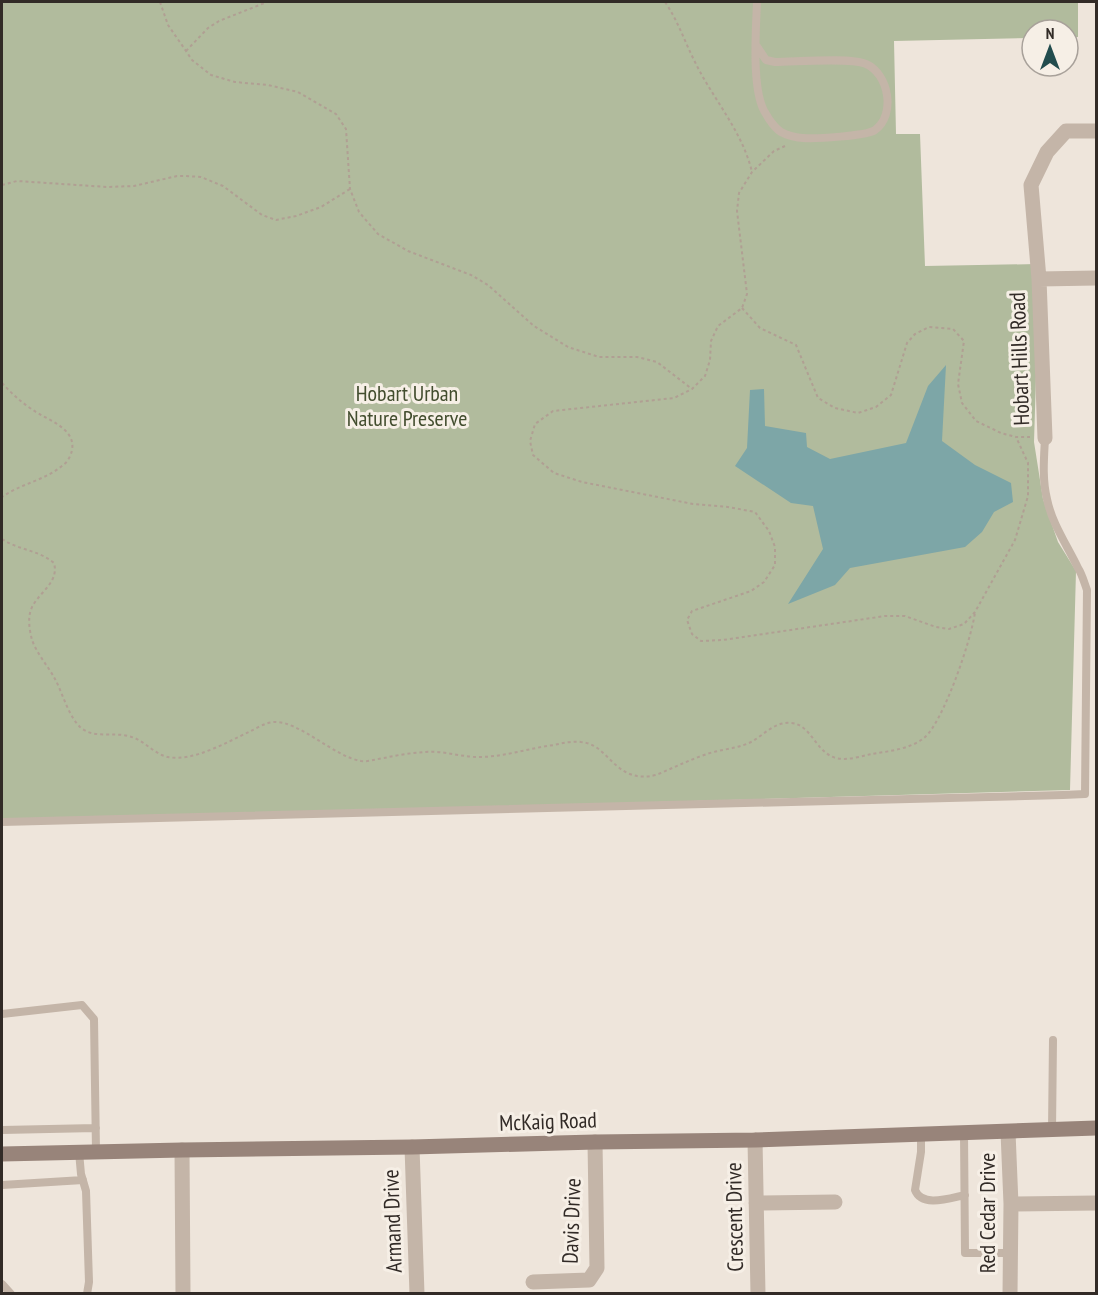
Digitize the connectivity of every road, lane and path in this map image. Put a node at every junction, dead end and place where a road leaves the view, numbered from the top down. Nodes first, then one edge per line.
1 (160, 2) edge
2 (267, 2) edge
3 (665, 2) edge
4 (757, 2) edge
5 (756, 45) junction
6 (186, 51) junction
7 (1096, 131) edge
8 (801, 138) junction
9 (752, 172) junction
10 (2, 185) edge
11 (350, 189) junction
12 (1096, 278) edge
13 (1039, 279) junction
14 (742, 308) junction
15 (2, 383) edge
16 (692, 389) junction
17 (1016, 437) junction
18 (1045, 438) junction
19 (2, 497) edge
20 (2, 539) edge
21 (975, 612) junction
22 (2, 822) edge
23 (2, 1014) edge
24 (1053, 1040) dead end
25 (96, 1128) junction
26 (1096, 1128) edge
27 (2, 1130) edge
28 (1052, 1130) junction
29 (1008, 1132) junction
30 (964, 1133) junction
31 (921, 1134) junction
32 (754, 1140) junction
33 (595, 1142) junction
34 (412, 1147) junction
35 (182, 1150) junction
36 (79, 1151) junction
37 (96, 1151) junction
38 (2, 1154) edge
39 (83, 1180) junction
40 (2, 1185) edge
41 (965, 1195) junction
42 (835, 1202) dead end
43 (756, 1203) junction
44 (1096, 1203) edge
45 (1011, 1204) junction
46 (1010, 1253) junction
47 (533, 1282) dead end
48 (2, 1284) edge
49 (11, 1293) edge
50 (87, 1293) edge
51 (183, 1293) edge
52 (417, 1293) edge
53 (758, 1293) edge
54 (1010, 1293) edge

1 - 6 path
2 - 6 path
3 - 9 path
4 - 5 lane
5 - 8 lane
5 - 8 lane
6 - 11 path
7 - 13 street, Hobart Hills Road
8 - 9 path
9 - 14 path
10 - 11 path
11 - 16 path
12 - 13 street, Hobart Hills Road
13 - 18 street, Hobart Hills Road
14 - 16 path
14 - 17 path
15 - 19 path
16 - 21 path
17 - 18 path
17 - 21 path
18 - 22 lane
20 - 21 path
23 - 25 lane
24 - 28 lane
25 - 27 lane
25 - 37 lane
26 - 28 street, McKaig Road
28 - 29 street, McKaig Road
29 - 30 street, McKaig Road
29 - 45 street, Red Cedar Drive
30 - 31 street, McKaig Road
30 - 41 lane
31 - 32 street, McKaig Road
31 - 41 lane
32 - 33 street, McKaig Road
32 - 43 street, Crescent Drive
33 - 34 street, McKaig Road
33 - 47 street, Davis Drive
34 - 35 street, McKaig Road
34 - 52 street, Armand Drive
35 - 37 street, McKaig Road
35 - 51 street
36 - 37 street, McKaig Road
36 - 38 street, McKaig Road
36 - 39 lane
39 - 40 lane
39 - 50 lane
41 - 46 lane
42 - 43 street
43 - 53 street, Crescent Drive
44 - 45 street
45 - 46 street, Red Cedar Drive
46 - 54 street, Red Cedar Drive
48 - 49 lane

